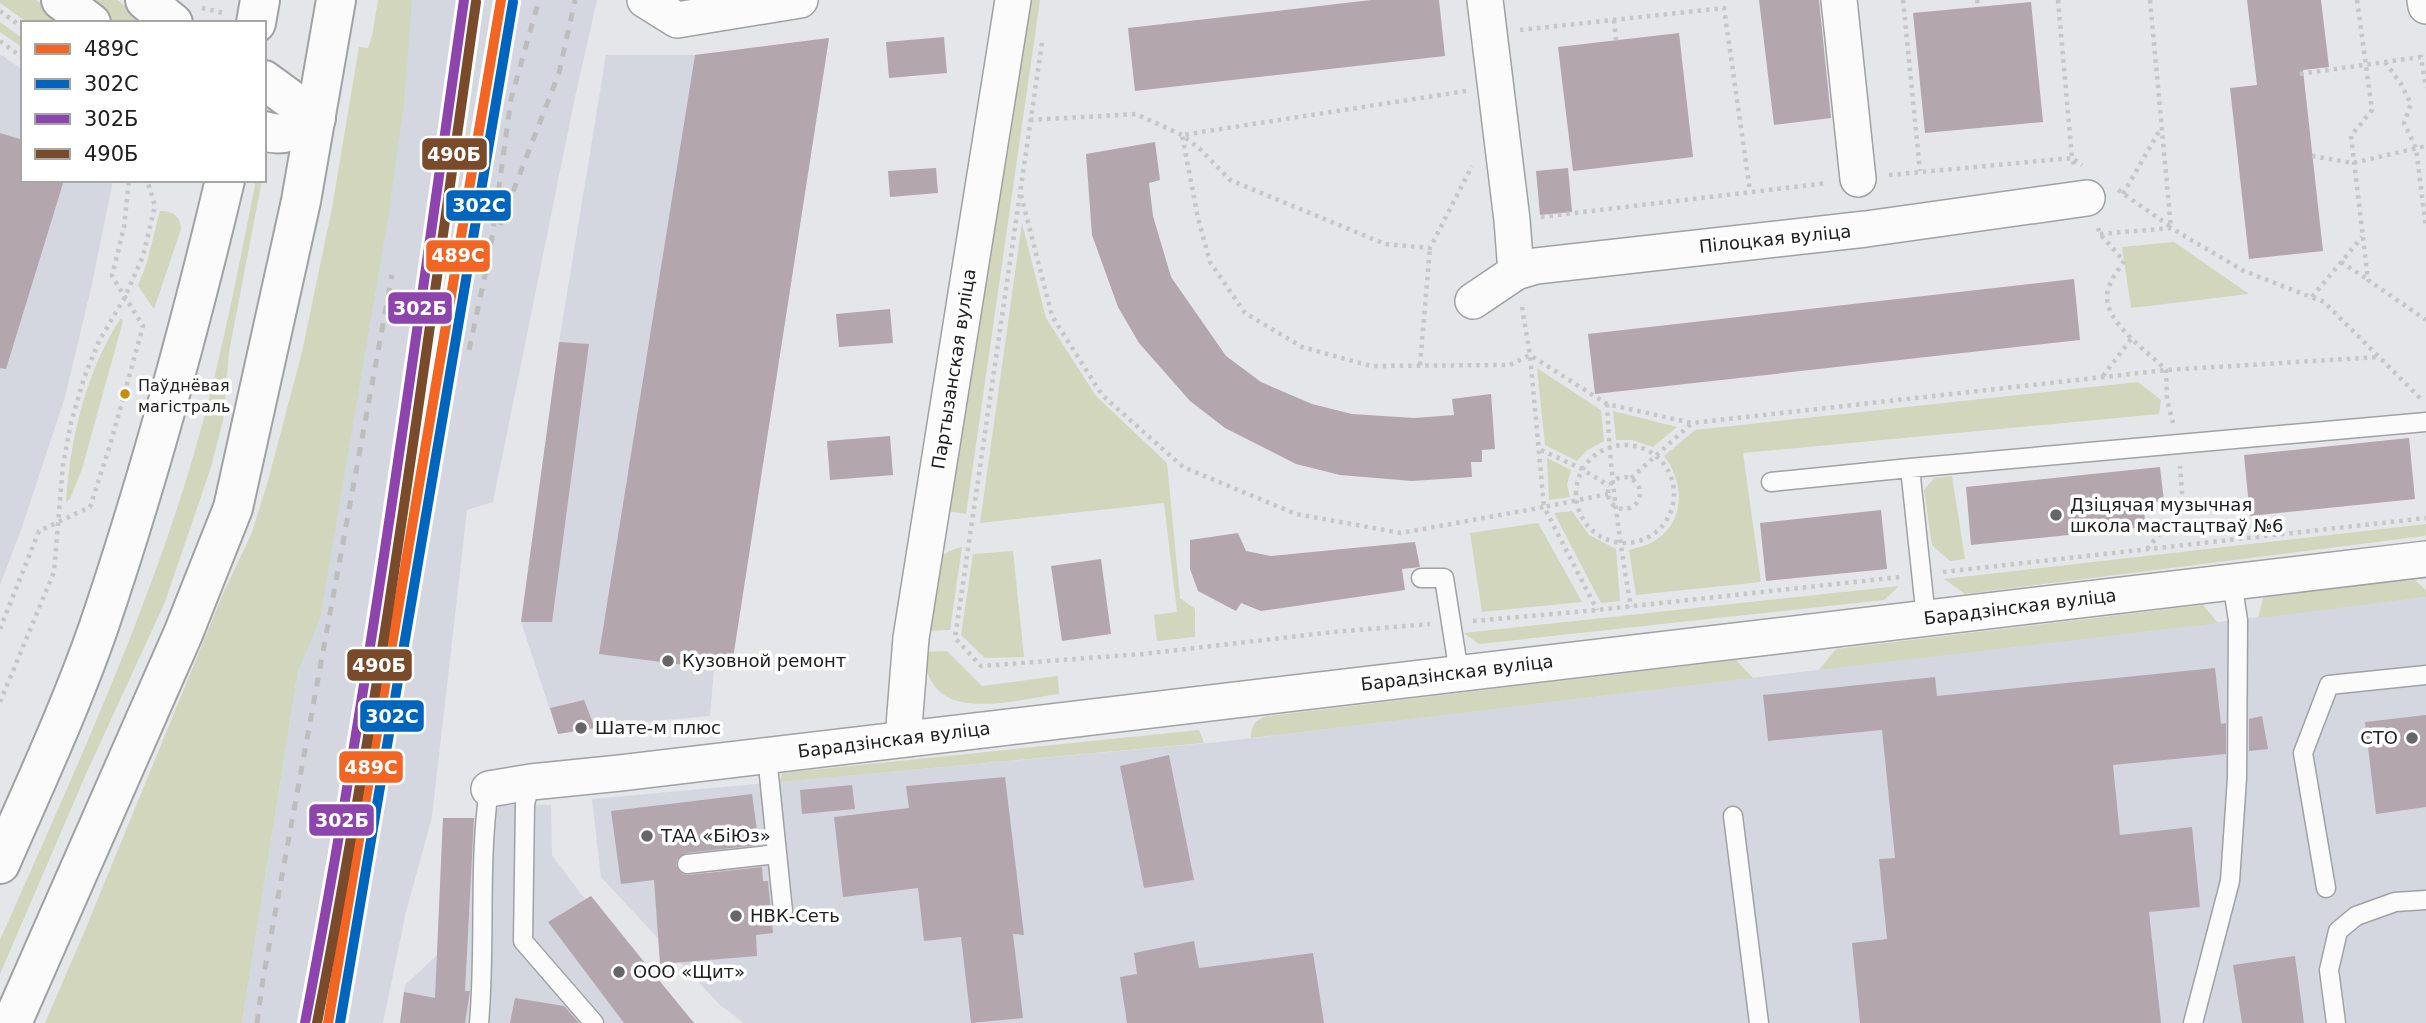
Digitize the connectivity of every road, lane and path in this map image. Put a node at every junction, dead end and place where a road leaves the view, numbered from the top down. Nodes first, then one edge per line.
1 (61, 0) edge
2 (145, 0) edge
3 (335, 0) edge
4 (645, 0) edge
5 (800, 0) edge
6 (1013, 0) edge
7 (1485, 0) edge
8 (1839, 0) edge
9 (1903, 0) edge
10 (2058, 0) edge
11 (2150, 0) edge
12 (2357, 0) edge
13 (2425, 0) edge
14 (2426, 6) edge
15 (0, 11) edge
16 (248, 12) edge
17 (184, 14) edge
18 (1614, 20) junction
19 (88, 21) edge
20 (21, 26) edge
21 (1510, 31) dead end
22 (1042, 40) dead end
23 (1616, 40) dead end
24 (0, 41) edge
25 (21, 57) edge
26 (2385, 62) junction
27 (2365, 65) junction
28 (2300, 74) dead end
29 (266, 81) edge
30 (1472, 82) dead end
31 (2426, 86) edge
32 (316, 118) junction
33 (1030, 120) junction
34 (2162, 126) junction
35 (266, 132) edge
36 (1182, 135) junction
37 (2426, 146) edge
38 (2416, 148) junction
39 (2312, 156) dead end
40 (1474, 163) dead end
41 (2353, 163) junction
42 (1920, 171) dead end
43 (1858, 179) joint
44 (129, 182) edge
45 (148, 182) edge
46 (224, 182) edge
47 (1020, 191) junction
48 (1750, 191) junction
49 (2123, 194) junction
50 (2101, 196) junction
51 (1513, 220) junction
52 (2171, 228) junction
53 (2426, 228) edge
54 (2100, 234) junction
55 (2363, 236) junction
56 (1430, 248) junction
57 (2341, 262) junction
58 (1516, 272) junction
59 (2368, 280) junction
60 (125, 297) junction
61 (2312, 297) junction
62 (1473, 301) dead end
63 (2426, 320) edge
64 (2132, 338) junction
65 (1530, 355) junction
66 (2379, 357) junction
67 (1420, 365) junction
68 (2166, 370) junction
69 (2103, 377) junction
70 (1607, 404) junction
71 (2426, 404) edge
72 (2426, 422) edge
73 (1692, 423) junction
74 (2178, 443) junction
75 (1609, 448) junction
76 (1540, 449) junction
77 (1657, 456) junction
78 (1910, 468) junction
79 (1582, 469) junction
80 (1632, 478) junction
81 (1614, 480) junction
82 (1771, 482) dead end
83 (1609, 486) junction
84 (1608, 494) junction
85 (1577, 501) junction
86 (1544, 507) junction
87 (1617, 508) junction
88 (2426, 518) edge
89 (57, 522) junction
90 (1621, 542) junction
91 (2146, 550) junction
92 (2426, 559) edge
93 (1921, 574) junction
94 (1421, 578) dead end
95 (2232, 582) junction
96 (1631, 607) junction
97 (1597, 610) junction
98 (1926, 618) junction
99 (1452, 622) junction
100 (0, 629) edge
101 (1459, 673) junction
102 (2426, 675) edge
103 (0, 702) edge
104 (903, 739) junction
105 (767, 756) junction
106 (531, 782) junction
107 (489, 789) joint
108 (1733, 816) dead end
109 (776, 854) junction
110 (0, 863) edge
111 (687, 864) dead end
112 (2326, 888) dead end
113 (2426, 900) edge
114 (783, 911) dead end
115 (12, 1023) edge
116 (480, 1023) edge
117 (594, 1023) edge
118 (1759, 1023) edge
119 (2193, 1023) edge
120 (2336, 1023) edge

1 - 19 main road
2 - 17 main road
3 - 32 main road
4 - 5 street
6 - 104 street, Партызанская вуліца
7 - 51 street
8 - 43 street
9 - 42 path
10 - 50 path
11 - 34 path
12 - 27 path
13 - 14 street
15 - 20 path
16 - 17 path
18 - 21 path
18 - 23 path
18 - 48 path
22 - 33 path
24 - 25 path
26 - 27 path
26 - 31 path
26 - 38 path
27 - 28 path
27 - 41 path
29 - 32 main road
30 - 36 path
32 - 35 main road
32 - 115 main road
33 - 36 path
33 - 47 path
34 - 49 path
34 - 52 path
36 - 56 path
36 - 67 path
37 - 38 path
38 - 41 path
38 - 53 path
39 - 41 path
40 - 56 path
41 - 55 path
43 - 48 path
44 - 60 path
45 - 60 path
46 - 110 main road
47 - 86 path
47 - 99 path
48 - 51 path
49 - 50 path
49 - 50 path
49 - 52 path
50 - 54 path
50 - 58 street, Пілоцкая вуліца
51 - 58 street
52 - 54 path
52 - 61 path
54 - 64 path
55 - 57 path
55 - 59 path
56 - 67 path
57 - 59 path
57 - 61 path
58 - 62 street, Пілоцкая вуліца
58 - 65 path
59 - 63 path
60 - 89 path
60 - 89 path
61 - 66 path
64 - 68 path
64 - 69 path
65 - 67 path
65 - 70 path
65 - 76 path
66 - 68 path
66 - 71 path
68 - 69 path
68 - 74 path
69 - 73 path
70 - 73 path
70 - 75 path
72 - 74 lane
73 - 77 path
74 - 78 lane
74 - 91 path
75 - 77 path
75 - 79 path
75 - 81 path
76 - 79 path
76 - 86 path
77 - 80 path
77 - 90 path
78 - 82 lane
78 - 93 lane
79 - 83 path
79 - 85 path
80 - 81 path
80 - 87 path
81 - 83 path
81 - 87 path
83 - 84 path
84 - 85 path
84 - 87 path
85 - 86 path
85 - 90 path
86 - 97 path
87 - 90 path
88 - 91 path
89 - 100 path
89 - 103 path
90 - 96 path
91 - 93 path
92 - 95 street, Барадзінская вуліца
93 - 96 path
93 - 98 lane
94 - 99 lane
95 - 98 street, Барадзінская вуліца
95 - 119 lane
96 - 97 path
97 - 99 path
98 - 101 street, Барадзінская вуліца
99 - 101 lane
101 - 104 street, Барадзінская вуліца
102 - 112 lane
104 - 105 street, Барадзінская вуліца
105 - 106 street, Барадзінская вуліца
105 - 109 lane
106 - 107 street, Барадзінская вуліца
106 - 117 lane
107 - 116 lane
108 - 118 lane
109 - 111 lane
109 - 114 lane
113 - 120 lane

